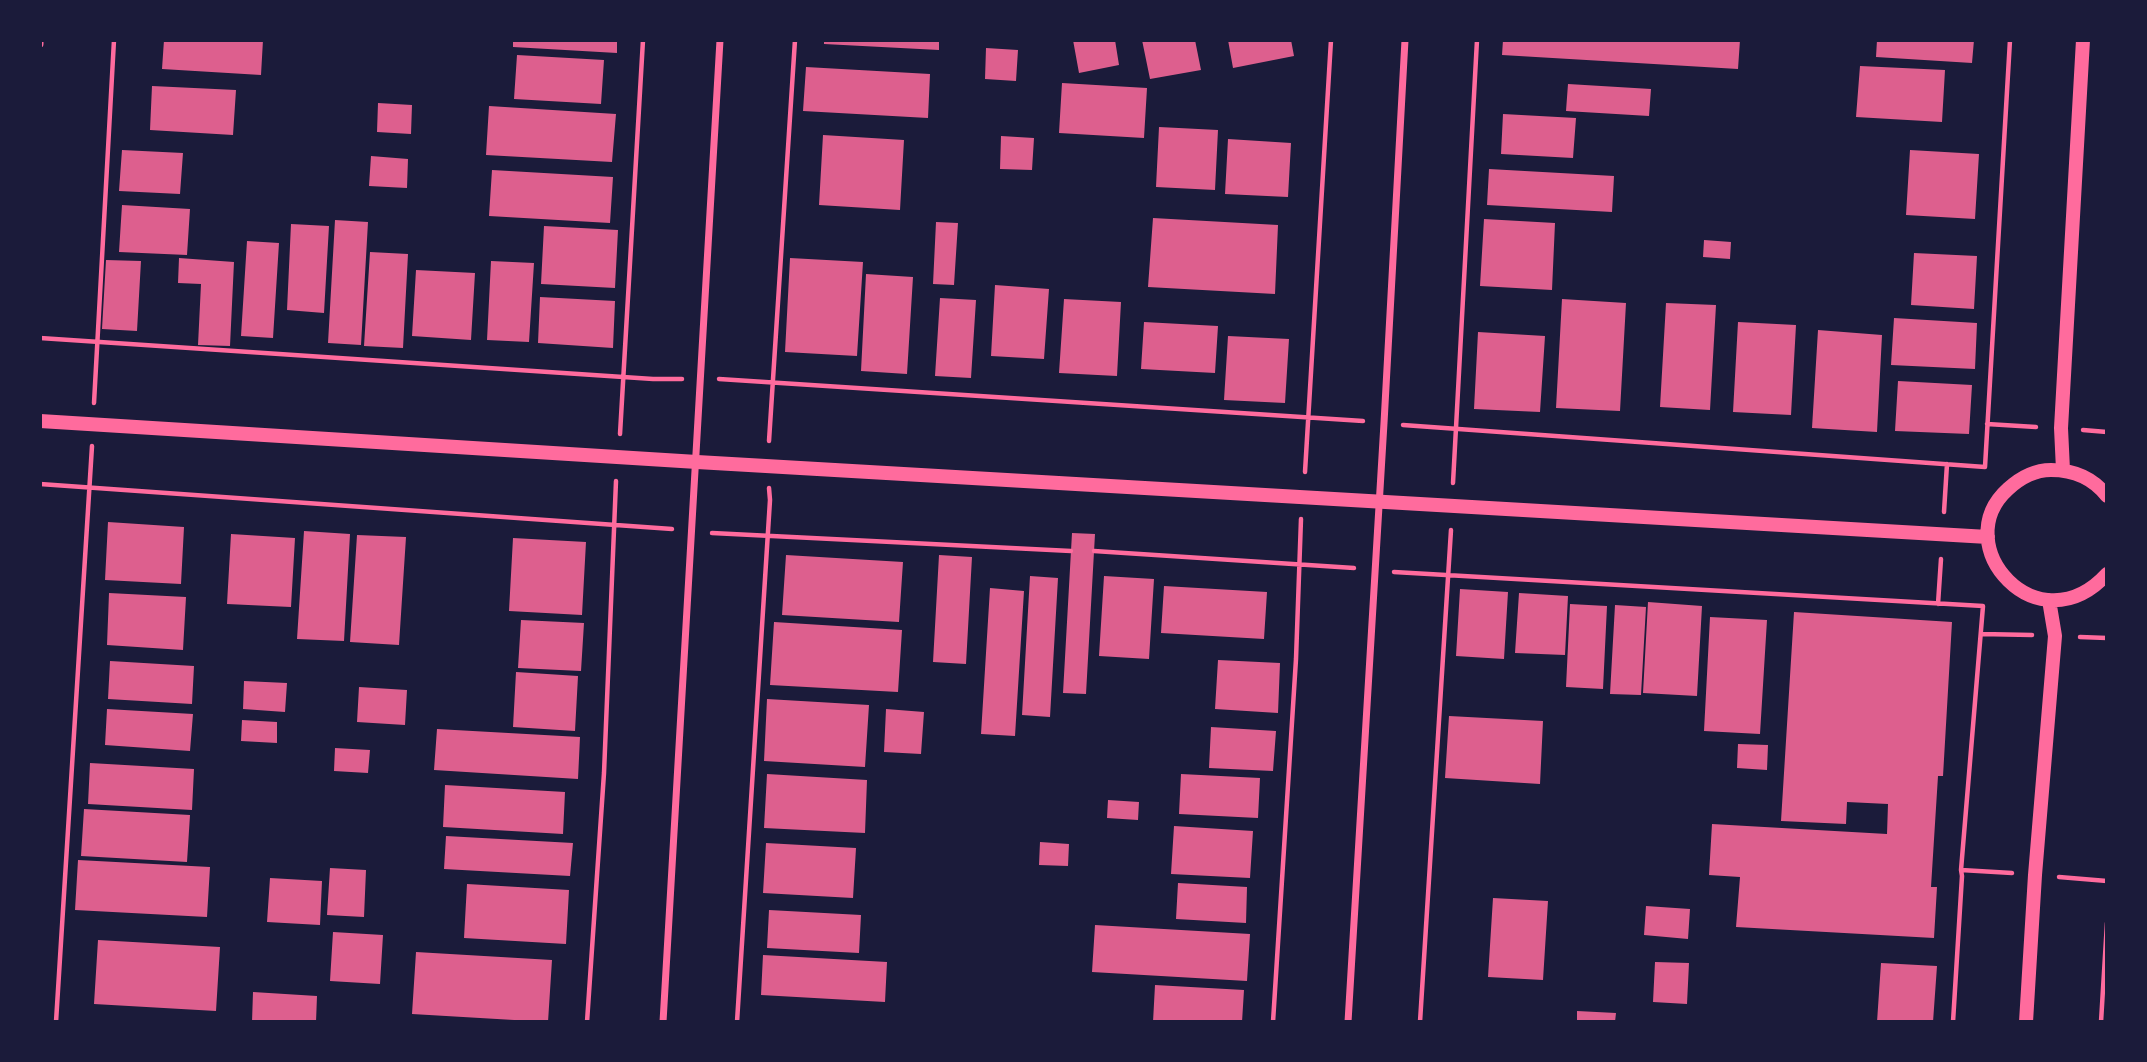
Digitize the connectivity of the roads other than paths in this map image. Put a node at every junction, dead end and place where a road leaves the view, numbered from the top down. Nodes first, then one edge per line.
1 (720, 40) edge
2 (1405, 40) edge
3 (2083, 40) edge
4 (40, 421) edge
5 (697, 462) junction
6 (2063, 470) junction
7 (2107, 496) edge
8 (1379, 500) junction
9 (1988, 537) junction
10 (2107, 574) edge
11 (2049, 600) junction
12 (663, 1022) edge
13 (1348, 1022) edge
14 (2026, 1022) edge

1 - 5 street
2 - 8 street
3 - 6 main road
4 - 5 main road
5 - 8 main road
5 - 12 street
6 - 7 main road
6 - 9 main road
8 - 9 main road
8 - 13 street
9 - 11 main road
10 - 11 main road
11 - 14 main road

